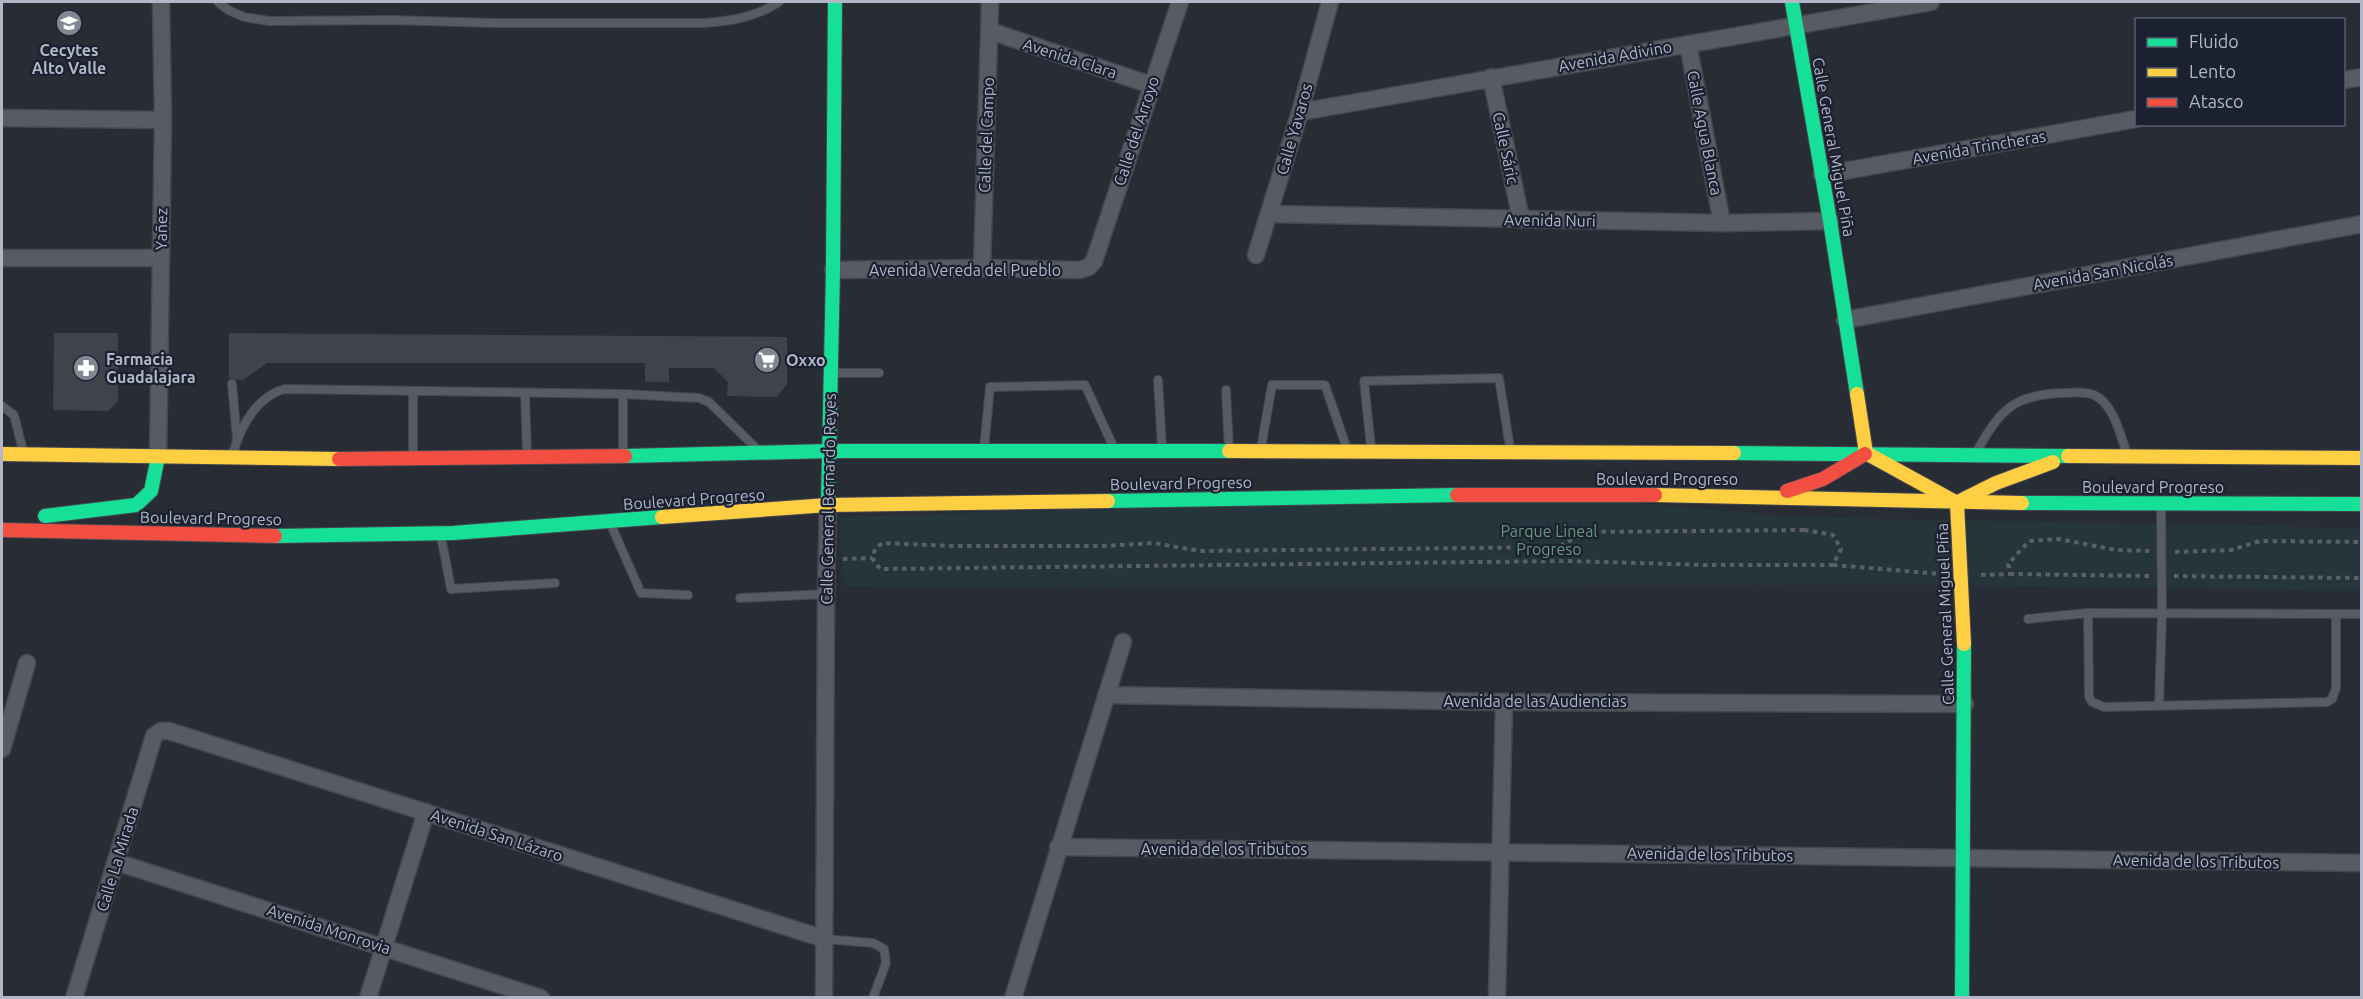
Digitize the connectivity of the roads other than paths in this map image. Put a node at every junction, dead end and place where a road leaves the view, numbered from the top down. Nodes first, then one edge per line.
1 (161, 2) edge
2 (218, 2) edge
3 (779, 2) edge
4 (835, 2) edge
5 (990, 2) edge
6 (1180, 2) edge
7 (1330, 2) edge
8 (1792, 2) edge
9 (1931, 2) edge
10 (1797, 25) junction
11 (990, 31) junction
12 (1688, 44) junction
13 (1491, 77) junction
14 (2361, 77) edge
15 (2345, 80) edge
16 (1151, 85) junction
17 (1300, 112) junction
18 (2, 118) edge
19 (2135, 119) edge
20 (163, 120) junction
21 (1822, 175) junction
22 (1269, 214) junction
23 (1521, 219) junction
24 (1830, 221) junction
25 (1722, 223) junction
26 (2361, 224) edge
27 (1256, 255) dead end
28 (2, 258) edge
29 (161, 258) junction
30 (1094, 261) joint
31 (982, 268) junction
32 (833, 270) junction
33 (1845, 320) junction
34 (831, 373) junction
35 (879, 373) dead end
36 (1158, 380) dead end
37 (232, 384) dead end
38 (1227, 390) dead end
39 (413, 392) junction
40 (525, 393) junction
41 (623, 394) junction
42 (2, 406) edge
43 (237, 440) junction
44 (829, 451) junction
45 (984, 451) junction
46 (1511, 451) junction
47 (1116, 452) junction
48 (1162, 452) junction
49 (1230, 452) junction
50 (1260, 452) junction
51 (1348, 452) junction
52 (1371, 452) junction
53 (760, 453) junction
54 (1866, 453) junction
55 (2, 454) edge
56 (24, 454) junction
57 (1975, 455) junction
58 (2068, 456) junction
59 (158, 457) junction
60 (623, 457) junction
61 (2128, 457) junction
62 (232, 458) junction
63 (527, 458) junction
64 (2361, 458) edge
65 (413, 459) junction
66 (1771, 496) junction
67 (1957, 502) junction
68 (2161, 503) junction
69 (2361, 504) edge
70 (828, 505) junction
71 (2, 520) edge
72 (609, 522) junction
73 (2, 530) edge
74 (441, 532) junction
75 (555, 583) dead end
76 (826, 594) junction
77 (688, 595) dead end
78 (740, 597) dead end
79 (2088, 613) junction
80 (2162, 613) junction
81 (2361, 614) edge
82 (2336, 615) junction
83 (2028, 619) dead end
84 (1123, 642) dead end
85 (27, 663) dead end
86 (1106, 695) junction
87 (1504, 702) junction
88 (1965, 704) junction
89 (2159, 705) junction
90 (8, 709) edge
91 (169, 731) joint
92 (2, 749) edge
93 (426, 812) junction
94 (1058, 848) junction
95 (1499, 851) junction
96 (1964, 858) junction
97 (116, 862) junction
98 (2361, 863) edge
99 (825, 939) junction
100 (384, 947) junction
101 (74, 998) edge
102 (368, 998) edge
103 (541, 998) edge
104 (824, 998) edge
105 (873, 998) edge
106 (1013, 998) edge
107 (1497, 998) edge
108 (1962, 998) edge

1 - 20 street, Yañez
2 - 3 lane
4 - 32 main road, Calle General Bernardo Reyes
5 - 11 street, Calle del Campo
6 - 16 street, Calle del Arroyo
7 - 17 street, Calle Yavaros
8 - 10 main road, Calle General Miguel Piña
9 - 10 street, Avenida Adivino
10 - 12 street, Avenida Adivino
10 - 21 main road, Calle General Miguel Piña
11 - 16 street, Avenida Clara
11 - 31 street, Calle del Campo
12 - 13 street, Avenida Adivino
12 - 25 street, Calle Agua Blanca
13 - 17 street, Avenida Adivino
13 - 23 street, Calle Sáric
14 - 15 street
16 - 30 street, Calle del Arroyo
17 - 22 street, Calle Yavaros
18 - 20 street
19 - 21 street, Avenida Trincheras
20 - 29 street, Yañez
21 - 24 main road, Calle General Miguel Piña
22 - 23 street, Avenida Nuri
22 - 27 street, Calle Yavaros
23 - 25 street, Avenida Nuri
24 - 25 street, Avenida Nuri
24 - 33 main road, Calle General Miguel Piña
26 - 33 street, Avenida San Nicolás
28 - 29 street
29 - 59 street, Yañez
30 - 31 street, Avenida Vereda del Pueblo
31 - 32 street, Avenida Vereda del Pueblo
32 - 34 main road, Calle General Bernardo Reyes
33 - 54 main road, Calle General Miguel Piña
34 - 35 lane
34 - 44 main road, Calle General Bernardo Reyes
36 - 48 lane
37 - 43 lane
38 - 49 lane
39 - 40 lane
39 - 43 lane
39 - 65 lane
40 - 41 lane
40 - 63 lane
41 - 53 lane
41 - 60 lane
42 - 56 lane
43 - 62 lane
44 - 45 main road, Boulevard Progreso
44 - 53 main road, Boulevard Progreso
44 - 70 main road, Calle General Bernardo Reyes
45 - 47 main road, Boulevard Progreso
45 - 47 lane
46 - 52 main road, Boulevard Progreso
46 - 52 lane
46 - 54 main road, Boulevard Progreso
47 - 48 main road, Boulevard Progreso
48 - 49 main road, Boulevard Progreso
49 - 50 main road, Boulevard Progreso
50 - 51 main road, Boulevard Progreso
50 - 51 lane
51 - 52 main road, Boulevard Progreso
53 - 60 main road, Boulevard Progreso
54 - 57 main road, Boulevard Progreso
54 - 66 main road
54 - 67 main road, Calle General Miguel Piña
55 - 56 main road, Boulevard Progreso
56 - 59 main road, Boulevard Progreso
57 - 58 main road, Boulevard Progreso
57 - 61 lane
58 - 61 main road, Boulevard Progreso
58 - 67 main road
59 - 62 main road, Boulevard Progreso
59 - 71 main road
60 - 63 main road, Boulevard Progreso
61 - 64 main road, Boulevard Progreso
62 - 65 main road, Boulevard Progreso
63 - 65 main road, Boulevard Progreso
66 - 67 main road, Boulevard Progreso
66 - 70 main road, Boulevard Progreso
67 - 68 main road, Boulevard Progreso
67 - 88 main road, Calle General Miguel Piña
68 - 69 main road, Boulevard Progreso
68 - 80 lane
70 - 72 main road, Boulevard Progreso
70 - 76 street, Calle General Bernardo Reyes
72 - 74 main road, Boulevard Progreso
72 - 77 lane
73 - 74 main road, Boulevard Progreso
74 - 75 lane
76 - 78 lane
76 - 99 street, Calle General Bernardo Reyes
79 - 80 lane
79 - 83 lane
79 - 89 lane
80 - 82 lane
80 - 89 lane
81 - 82 lane
82 - 89 lane
84 - 86 street
85 - 90 street
86 - 87 street, Avenida de las Audiencias
86 - 94 street
87 - 88 street, Avenida de las Audiencias
87 - 95 street
88 - 96 main road, Calle General Miguel Piña
90 - 92 street
91 - 93 street, Avenida San Lázaro
91 - 97 street, Calle La Mirada
93 - 99 street, Avenida San Lázaro
93 - 100 street
94 - 95 street, Avenida de los Tributos
94 - 106 street
95 - 96 street, Avenida de los Tributos
95 - 107 street
96 - 98 street, Avenida de los Tributos
96 - 108 main road, Calle General Miguel Piña
97 - 100 street, Avenida Monrovia
97 - 101 street, Calle La Mirada
99 - 104 street, Calle General Bernardo Reyes
99 - 105 lane
100 - 102 street
100 - 103 street, Avenida Monrovia

